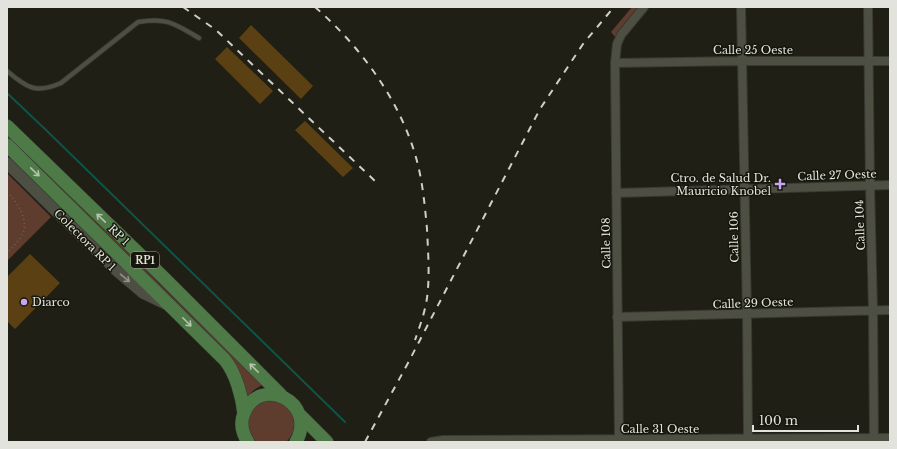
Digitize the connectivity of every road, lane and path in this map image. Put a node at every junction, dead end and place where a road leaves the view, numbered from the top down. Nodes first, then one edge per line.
1 (644, 7) edge
2 (741, 7) edge
3 (868, 7) edge
4 (199, 38) dead end
5 (741, 61) junction
6 (869, 61) junction
7 (890, 61) edge
8 (615, 63) junction
9 (7, 71) edge
10 (7, 126) edge
11 (7, 145) edge
12 (7, 163) edge
13 (870, 185) junction
14 (890, 185) edge
15 (744, 189) junction
16 (7, 192) edge
17 (616, 193) junction
18 (8, 251) edge
19 (172, 306) junction
20 (890, 310) edge
21 (873, 311) junction
22 (747, 314) junction
23 (618, 317) junction
24 (281, 395) junction
25 (244, 414) junction
26 (300, 416) junction
27 (890, 438) edge
28 (874, 440) edge
29 (619, 441) edge
30 (748, 441) edge
31 (248, 442) edge
32 (296, 442) edge
33 (327, 442) edge
34 (431, 442) edge

1 - 8 street, Calle 108
2 - 5 street, Calle 106
3 - 6 street, Calle 104
4 - 9 lane
5 - 6 street, Calle 25 Oeste
5 - 8 street, Calle 25 Oeste
5 - 15 street, Calle 106
6 - 7 street, Calle 25 Oeste
6 - 13 street, Calle 104
8 - 17 street, Calle 108
24 -> 10 main road, RP 1 / RP1
11 -> 19 main road, RP 1 / RP1
12 -> 19 main road, Colectora RP 1
13 - 14 street, Calle 27 Oeste
13 - 15 street, Calle 27 Oeste
13 - 21 street, Calle 104
15 - 17 street, Calle 27 Oeste
15 - 22 street, Calle 106
16 - 18 path
17 - 23 street, Calle 108
19 -> 25 main road, RP 1 / RP1
20 - 21 street, Calle 29 Oeste
21 - 22 street, Calle 29 Oeste
21 - 28 street, Calle 104
22 - 23 street, Calle 29 Oeste
22 - 30 street, Calle 106
23 - 29 street, Calle 108
24 - 25 main road
24 - 26 main road, RP1
25 - 31 main road, RP1
26 - 32 main road
26 - 33 main road, RP1
27 - 28 street, Calle 31 Oeste
28 - 30 street, Calle 31 Oeste
29 - 30 street, Calle 31 Oeste
29 - 34 street, Calle 31 Oeste

